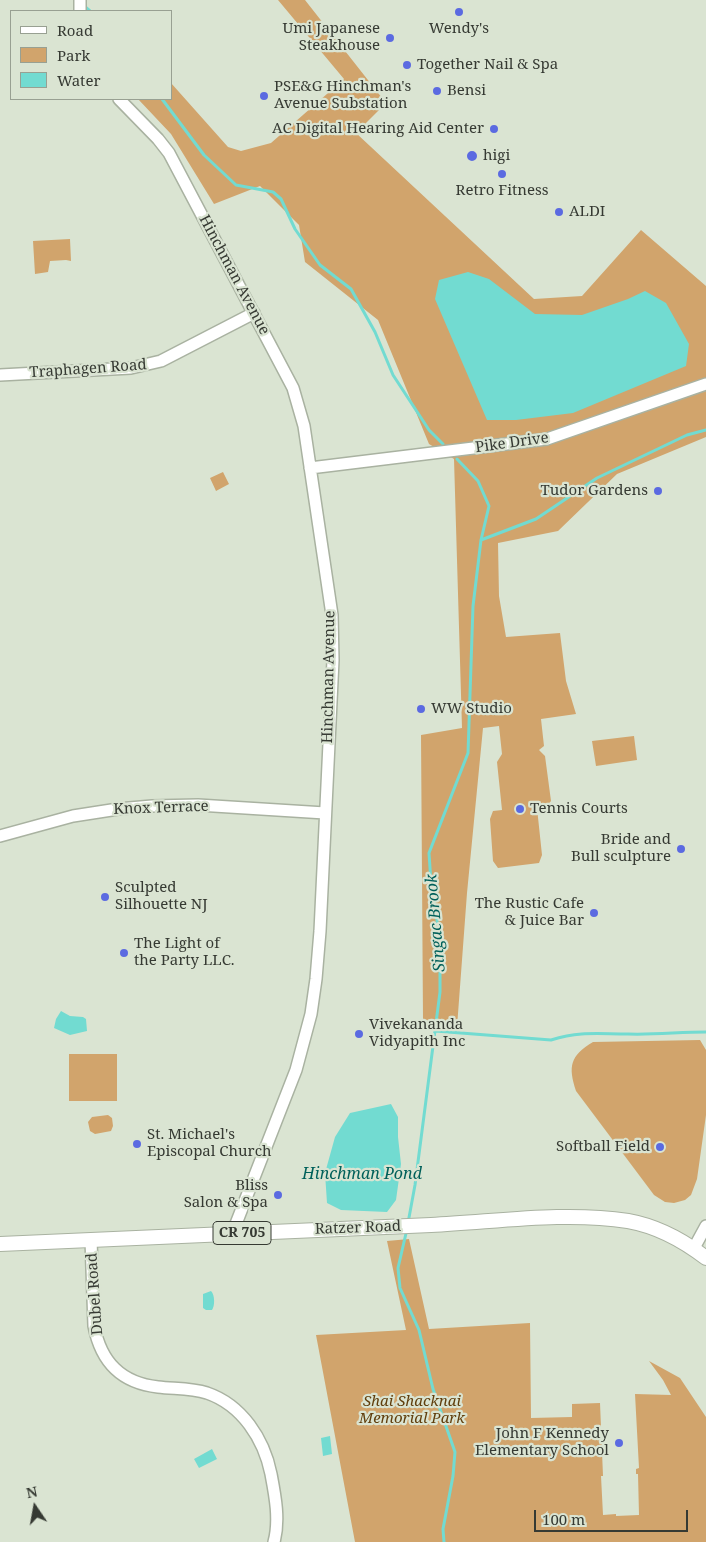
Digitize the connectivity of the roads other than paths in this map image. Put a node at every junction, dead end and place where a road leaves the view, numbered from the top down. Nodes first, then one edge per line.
1 (121, 100) edge
2 (254, 313) junction
3 (0, 375) edge
4 (706, 384) edge
5 (310, 468) junction
6 (325, 813) junction
7 (0, 836) edge
8 (706, 1226) edge
9 (232, 1234) junction
10 (91, 1240) junction
11 (0, 1244) edge
12 (694, 1248) junction
13 (706, 1258) edge
14 (274, 1542) edge

1 - 2 street, Hinchman Avenue
2 - 3 street, Traphagen Road
2 - 5 street, Hinchman Avenue
4 - 5 street, Pike Drive
5 - 6 street, Hinchman Avenue
6 - 7 street, Knox Terrace
6 - 9 street, Hinchman Avenue
8 - 12 street
9 - 10 main road, Ratzer Road / CR 705
9 - 12 main road, Ratzer Road / CR 705
10 - 11 main road, Ratzer Road / CR 705
10 - 14 street, Dubel Road
12 - 13 main road, Ratzer Road / CR 705

